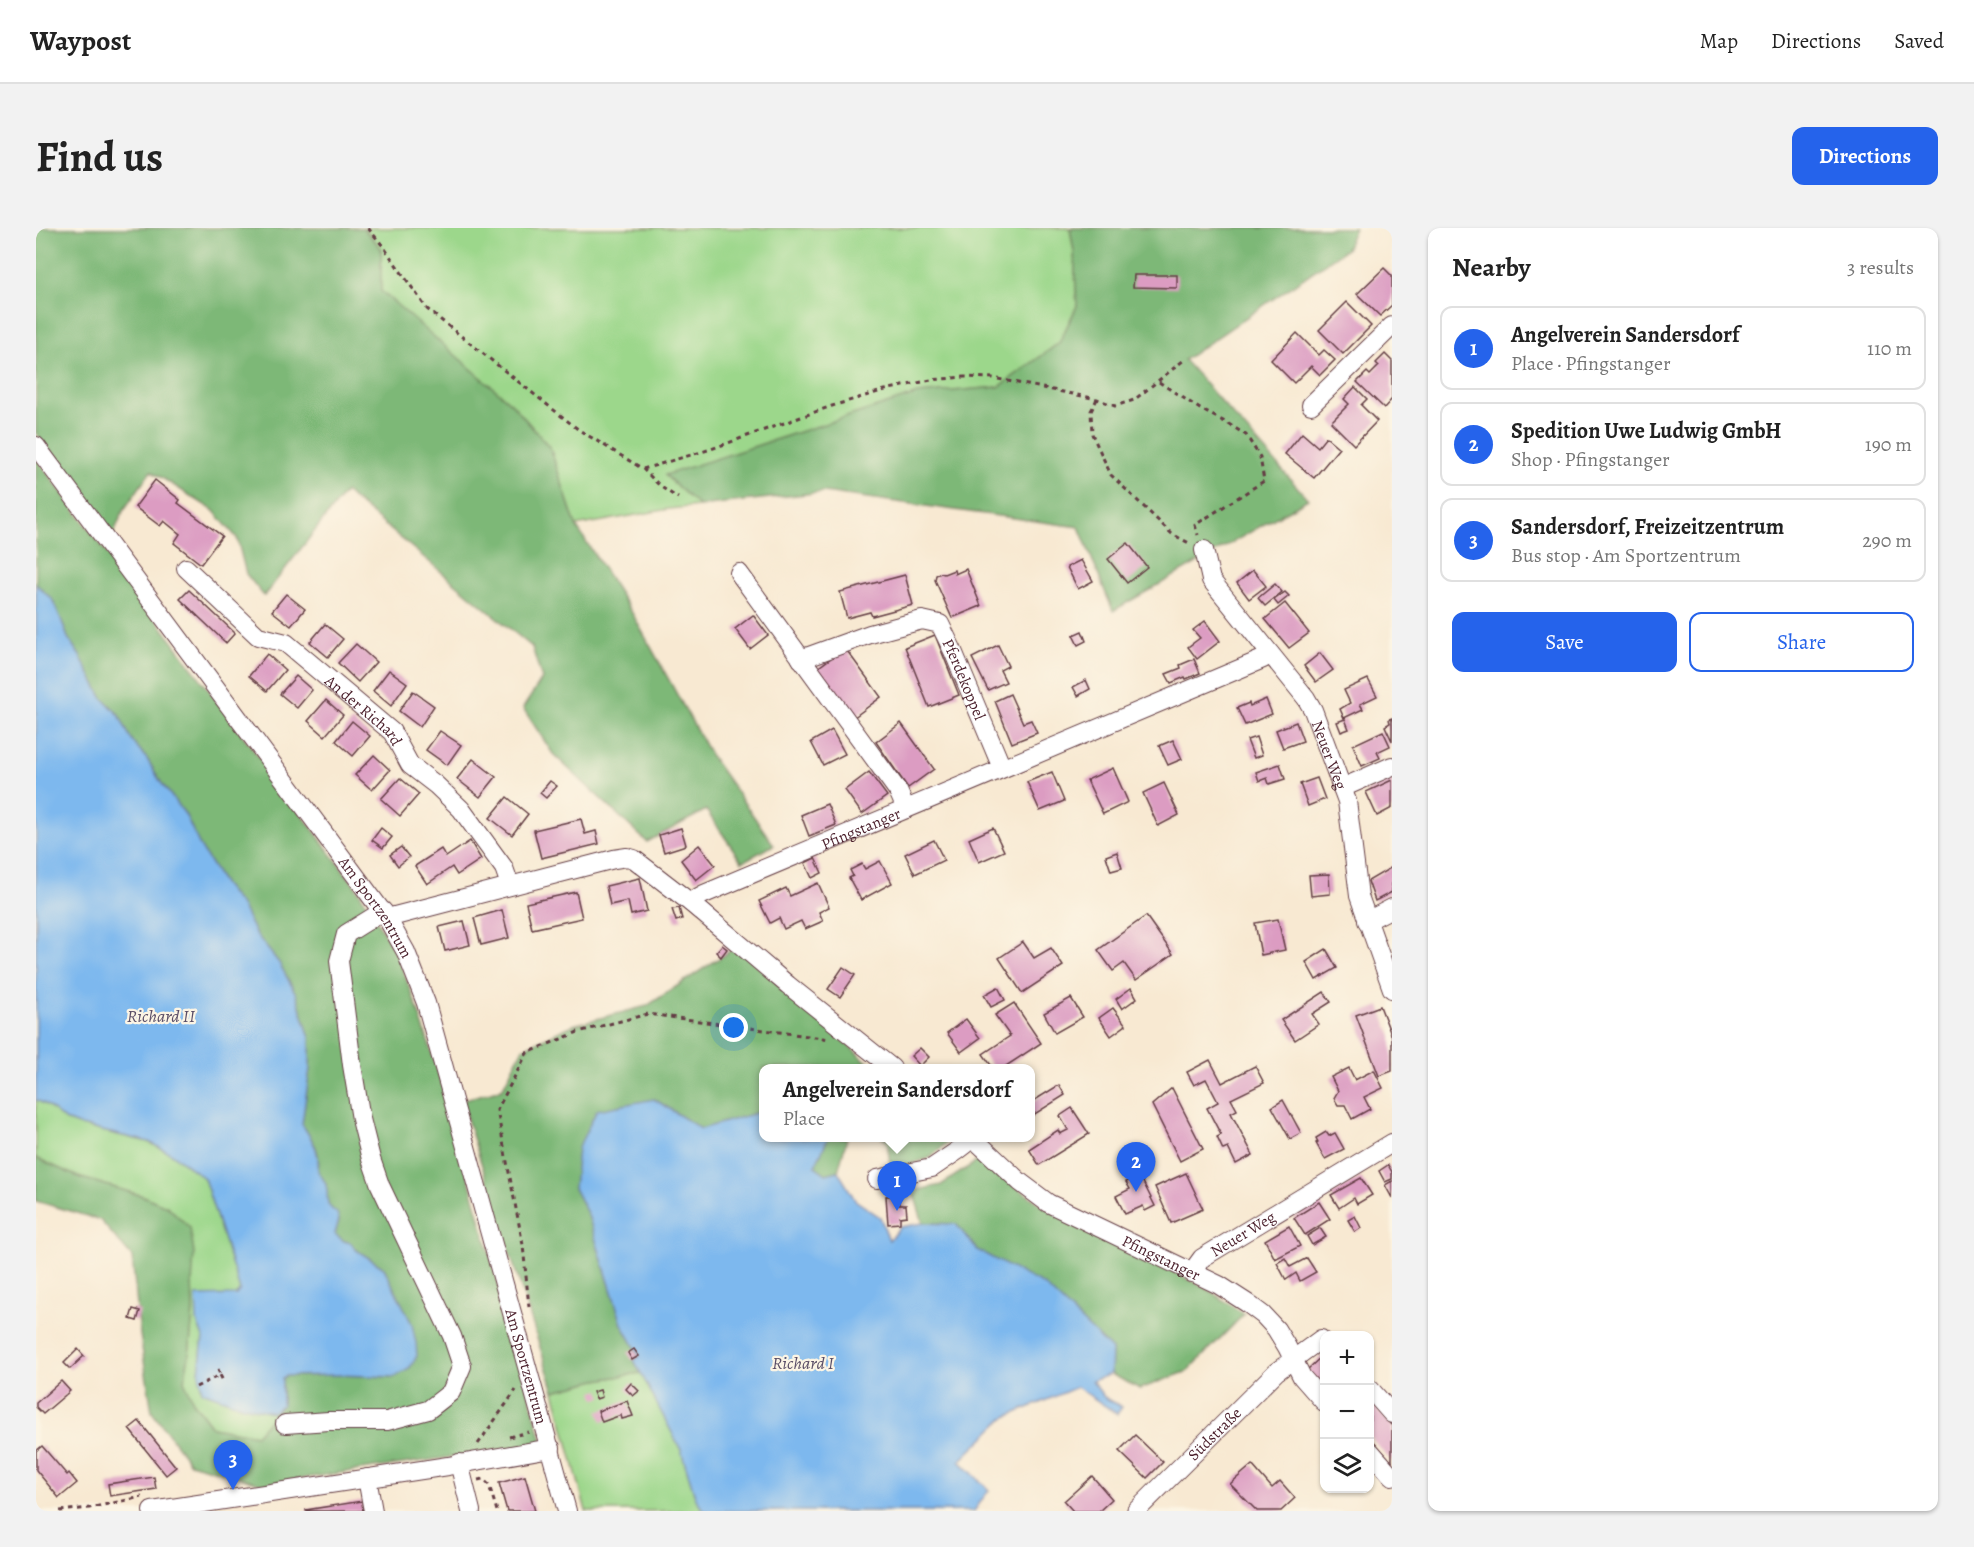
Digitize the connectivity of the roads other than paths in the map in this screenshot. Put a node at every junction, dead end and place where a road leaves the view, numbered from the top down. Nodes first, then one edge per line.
1 (1392, 326) edge
2 (1311, 405) dead end
3 (36, 446) edge
4 (1204, 550) road end
5 (186, 568) dead end
6 (739, 573) dead end
7 (1270, 654) junction
8 (801, 659) junction
9 (1392, 766) edge
10 (1002, 768) junction
11 (1342, 788) junction
12 (906, 808) junction
13 (510, 885) junction
14 (692, 903) junction
15 (1392, 908) edge
16 (385, 914) junction
17 (1367, 921) junction
18 (1392, 989) edge
19 (887, 1064) edge
20 (969, 1142) edge
21 (978, 1142) edge
22 (1392, 1143) edge
23 (877, 1179) dead end
24 (1191, 1273) junction
25 (1320, 1340) edge
26 (1294, 1359) junction
27 (1374, 1394) edge
28 (1320, 1397) edge
29 (1392, 1414) edge
30 (285, 1424) dead end
31 (551, 1449) junction
32 (1374, 1456) edge
33 (459, 1463) junction
34 (1392, 1476) edge
35 (367, 1479) junction
36 (254, 1503) edge
37 (152, 1511) edge
38 (373, 1511) edge
39 (471, 1511) edge
40 (567, 1511) edge
41 (1136, 1511) edge

1 - 2 street
3 - 16 street, Am Sportzentrum
4 - 7 street, Neuer Weg
5 - 13 street, An der Richard
6 - 8 street
7 - 10 street, Pfingstanger
7 - 11 street, Neuer Weg
8 - 10 street, Pferdekoppel
8 - 12 street
9 - 11 street
10 - 12 street, Pfingstanger
11 - 17 street, Neuer Weg
12 - 14 street, Pfingstanger
13 - 14 street
13 - 16 street
14 - 19 street
15 - 17 street
16 - 30 street
16 - 31 street, Am Sportzentrum
17 - 18 street, Neuer Weg
20 - 23 street
21 - 24 street, Pfingstanger
22 - 24 street, Neuer Weg
24 - 26 street, Pfingstanger
25 - 26 street, Südstraße
26 - 28 street, Pfingstanger
26 - 41 street, Südstraße
27 - 29 street
31 - 33 street
31 - 40 street, Am Sportzentrum
32 - 34 street
33 - 35 street
33 - 39 street
35 - 36 street
35 - 38 street
36 - 37 street

